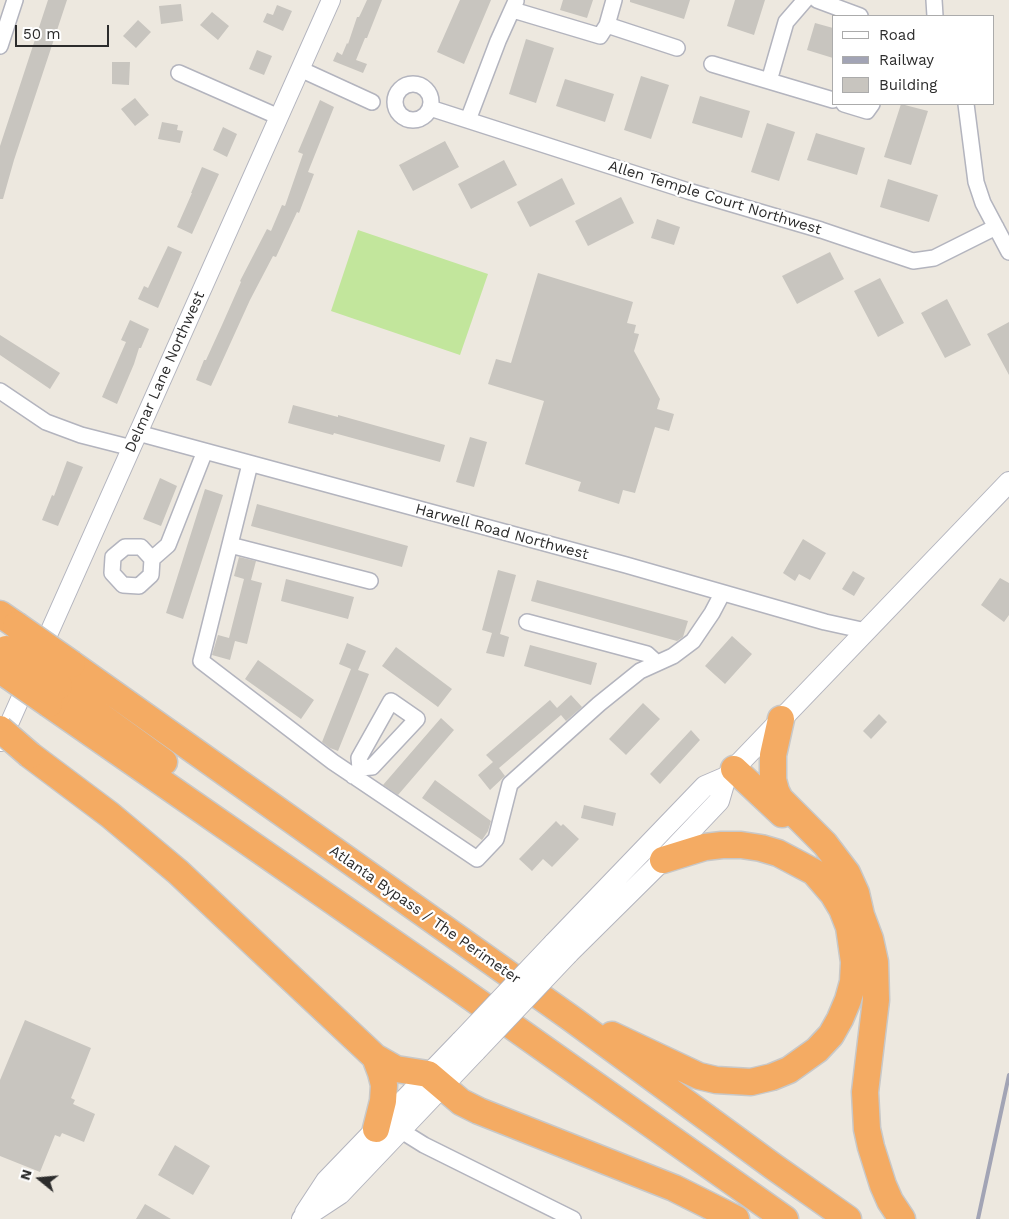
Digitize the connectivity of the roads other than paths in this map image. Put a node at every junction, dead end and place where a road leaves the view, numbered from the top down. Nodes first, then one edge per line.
1 (15, 0) edge
2 (331, 0) edge
3 (614, 0) edge
4 (805, 0) edge
5 (818, 0) edge
6 (934, 0) edge
7 (515, 5) edge
8 (857, 15) edge
9 (936, 15) edge
10 (607, 26) junction
11 (0, 46) edge
12 (677, 48) dead end
13 (712, 64) dead end
14 (300, 69) junction
15 (179, 73) dead end
16 (769, 81) junction
17 (832, 100) edge
18 (372, 102) dead end
19 (847, 105) edge
20 (871, 105) edge
21 (966, 105) edge
22 (430, 108) dead end
23 (279, 117) junction
24 (468, 120) junction
25 (996, 227) junction
26 (1009, 252) edge
27 (0, 391) edge
28 (135, 440) junction
29 (205, 451) junction
30 (250, 464) junction
31 (1009, 482) edge
32 (230, 545) junction
33 (152, 559) dead end
34 (370, 581) dead end
35 (722, 594) junction
36 (528, 622) dead end
37 (866, 631) junction
38 (4, 641) edge
39 (658, 663) junction
40 (60, 685) junction
41 (782, 719) junction
42 (0, 729) edge
43 (0, 737) edge
44 (0, 743) edge
45 (30, 755) junction
46 (730, 773) junction
47 (663, 860) junction
48 (814, 872) junction
49 (860, 915) junction
50 (561, 949) junction
51 (572, 1019) junction
52 (375, 1057) junction
53 (435, 1080) junction
54 (388, 1129) junction
55 (302, 1219) edge
56 (573, 1219) edge
57 (736, 1219) edge
58 (785, 1219) edge
59 (848, 1219) edge
60 (902, 1219) edge

1 - 11 street
2 - 14 street, Delmar Lane Northwest
3 - 10 street
4 - 16 street
5 - 8 street
6 - 9 street
7 - 10 street
7 - 24 street
10 - 12 street
13 - 16 street
14 - 18 street
14 - 23 street, Delmar Lane Northwest
15 - 23 street
16 - 17 street
19 - 20 street
21 - 25 street
22 - 24 street, Allen Temple Court Northwest
23 - 28 street, Delmar Lane Northwest
24 - 25 street, Allen Temple Court Northwest
25 - 26 street
27 - 28 street, Harwell Road Northwest
28 - 29 street, Harwell Road Northwest
28 - 44 street, Delmar Lane Northwest
29 - 30 street, Harwell Road Northwest
29 - 33 street
30 - 32 street
30 - 35 street, Harwell Road Northwest
31 - 37 main road
32 - 34 street
32 - 39 street
35 - 37 street, Harwell Road Northwest
35 - 39 street
36 - 39 street
37 - 41 main road
38 - 40 highway, Atlanta Bypass / The Perimeter, bridge
38 - 40 highway, Atlanta Bypass / The Perimeter, bridge
40 - 51 highway, Atlanta Bypass / The Perimeter
40 - 58 highway, Atlanta Bypass / The Perimeter
41 - 46 main road
41 - 49 highway
42 - 45 highway, bridge
43 - 45 highway, bridge
45 - 52 highway
46 - 47 main road
46 - 48 highway
46 - 49 highway
46 - 50 main road
47 - 48 highway
47 - 50 main road
48 - 51 highway
49 - 60 highway
50 - 53 main road, bridge
51 - 59 highway, Atlanta Bypass / The Perimeter
52 - 53 highway
52 - 54 highway
53 - 54 main road
53 - 57 highway
54 - 55 main road
54 - 56 street

